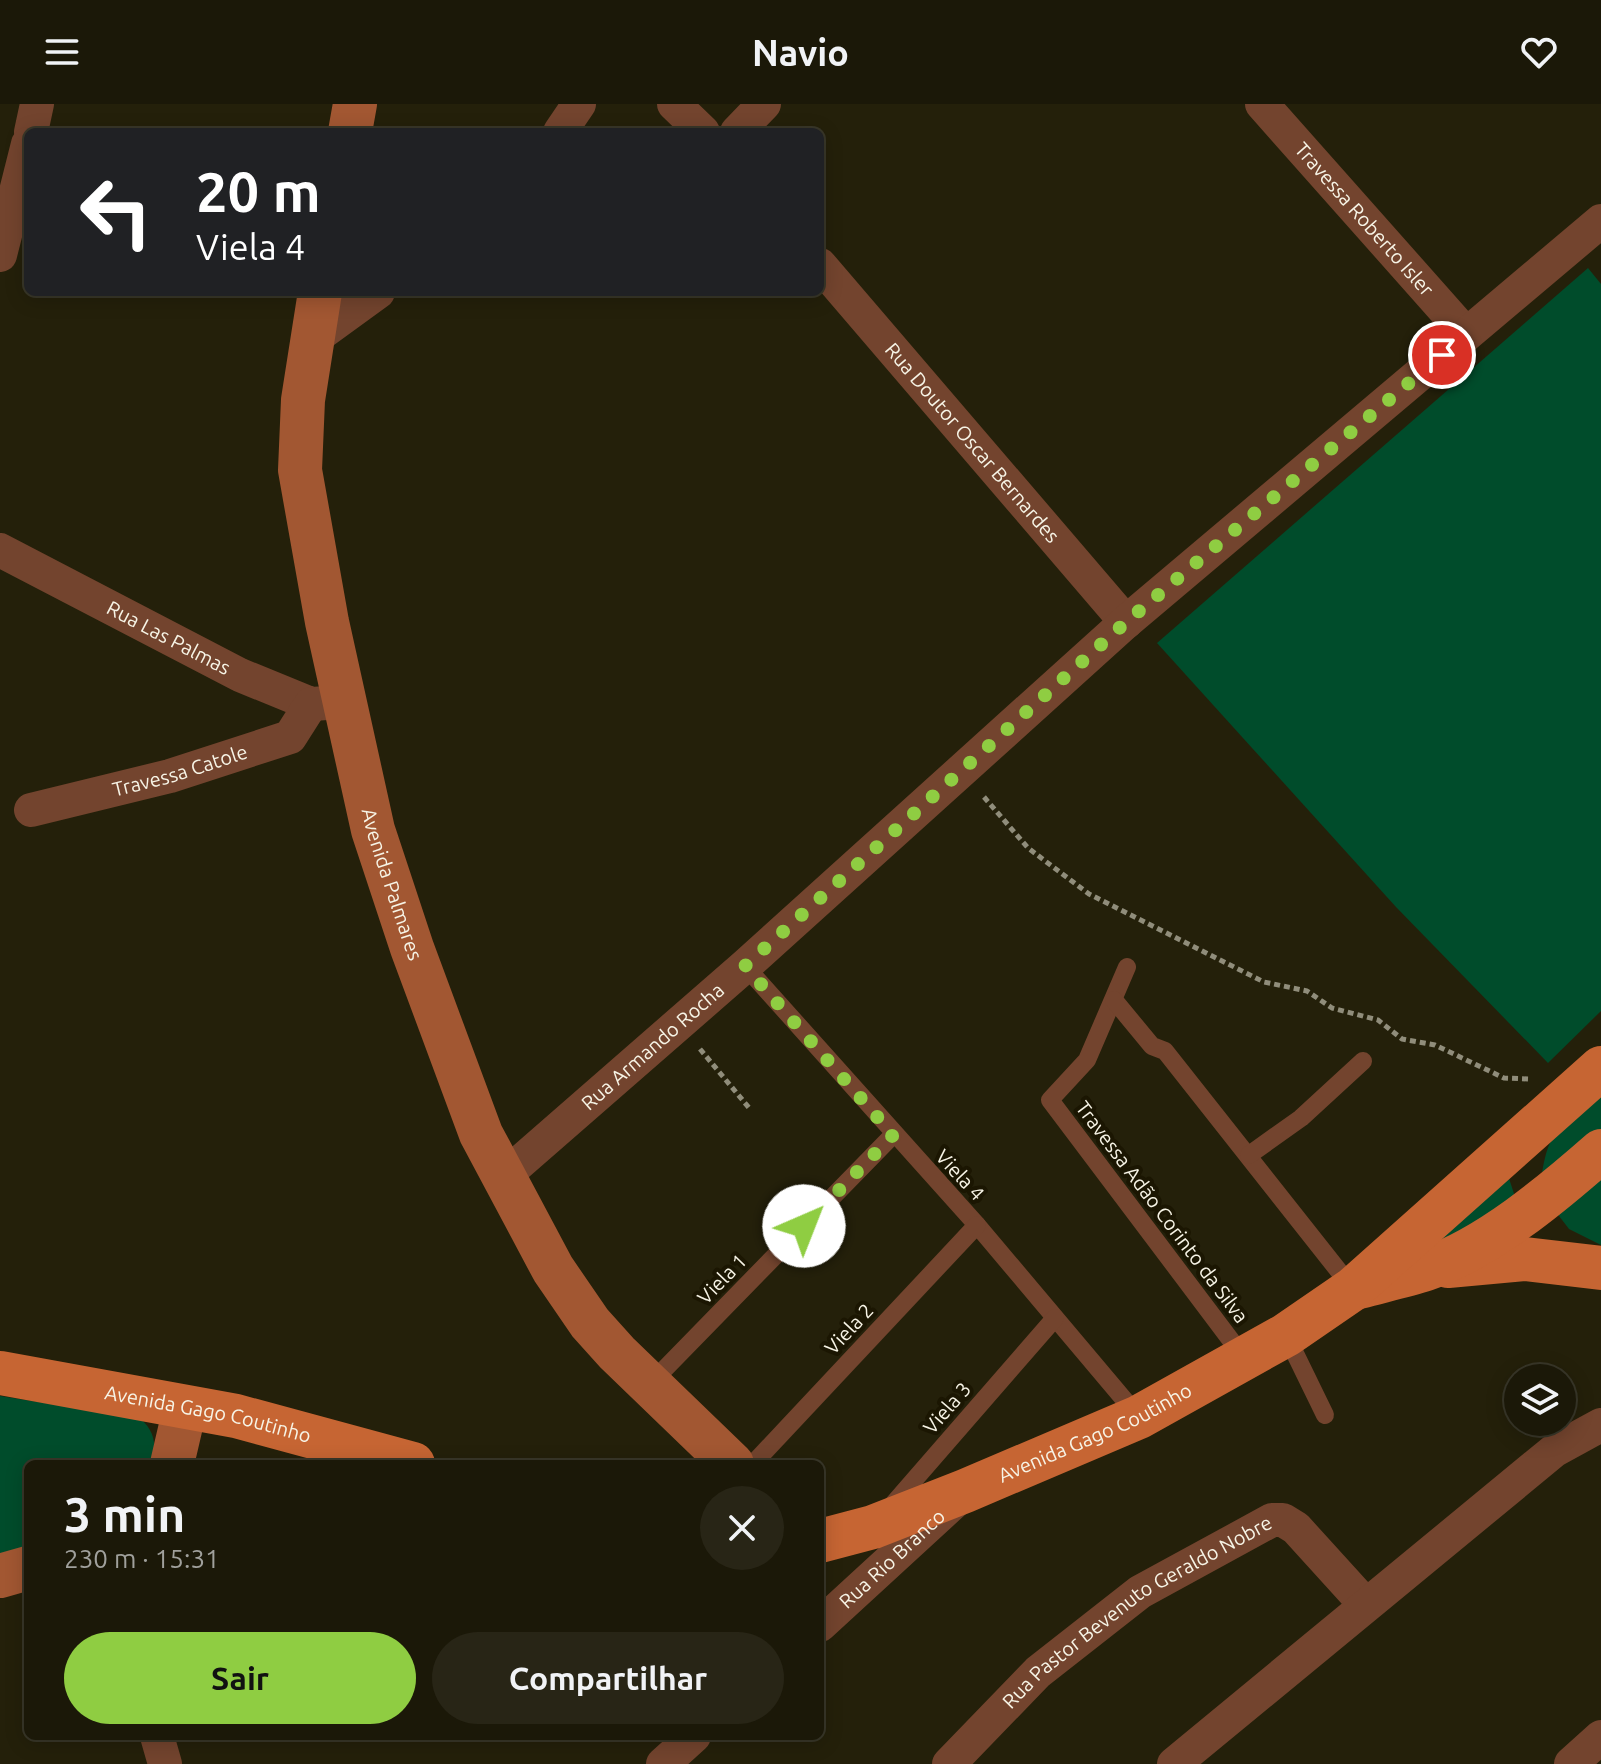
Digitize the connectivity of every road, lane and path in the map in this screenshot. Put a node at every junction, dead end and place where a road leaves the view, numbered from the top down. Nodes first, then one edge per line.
1 (37, 104) edge
2 (355, 104) edge
3 (579, 104) edge
4 (674, 104) edge
5 (764, 104) edge
6 (1262, 104) edge
7 (32, 128) edge
8 (351, 128) edge
9 (563, 128) edge
10 (699, 128) edge
11 (741, 128) edge
12 (24, 160) edge
13 (1601, 221) edge
14 (0, 255) edge
15 (824, 270) edge
16 (319, 296) edge
17 (372, 296) edge
18 (1466, 334) junction
19 (312, 340) junction
20 (0, 550) edge
21 (1126, 622) junction
22 (328, 703) junction
23 (960, 769) junction
24 (31, 810) dead end
25 (745, 966) junction
26 (1127, 967) dead end
27 (1114, 1000) junction
28 (679, 1023) junction
29 (1363, 1061) dead end
30 (1600, 1068) edge
31 (1542, 1080) dead end
32 (750, 1109) dead end
33 (1534, 1125) junction
34 (893, 1135) junction
35 (1599, 1153) edge
36 (1249, 1155) junction
37 (502, 1178) junction
38 (1532, 1209) junction
39 (977, 1225) junction
40 (1428, 1268) junction
41 (1596, 1268) edge
42 (1353, 1289) junction
43 (1055, 1318) junction
44 (1286, 1335) junction
45 (1245, 1359) junction
46 (0, 1373) edge
47 (661, 1396) junction
48 (185, 1408) junction
49 (1325, 1415) dead end
50 (1139, 1417) junction
51 (1601, 1425) edge
52 (173, 1460) edge
53 (398, 1460) edge
54 (686, 1460) edge
55 (728, 1460) edge
56 (757, 1460) edge
57 (965, 1491) junction
58 (873, 1527) junction
59 (824, 1540) edge
60 (24, 1569) edge
61 (0, 1576) edge
62 (1365, 1604) junction
63 (824, 1621) edge
64 (1601, 1737) edge
65 (158, 1740) edge
66 (690, 1740) edge
67 (165, 1764) edge
68 (663, 1764) edge
69 (949, 1764) edge
70 (1174, 1764) edge
71 (1571, 1764) edge

1 - 7 street
2 - 8 street
3 - 9 street
4 - 10 street
5 - 11 street
6 - 18 street, Travessa Roberto Isler
12 - 14 street
13 - 18 street, Rua Armando Rocha
15 - 21 street, Rua Doutor Oscar Bernardes
16 - 19 street, Avenida Palmares
17 - 19 street
18 - 21 street, Rua Armando Rocha
19 - 22 street, Avenida Palmares
20 - 22 street, Rua Las Palmas
21 - 23 street, Rua Armando Rocha
22 - 24 street, Travessa Catole
22 - 37 street, Avenida Palmares
23 - 25 street, Rua Armando Rocha
23 - 31 path
25 - 28 street, Rua Armando Rocha
25 - 34 lane, Viela 4
26 - 27 lane, Travessa Adão Corinto da Silva
27 - 36 lane
27 - 45 lane, Travessa Adão Corinto da Silva
28 - 32 path
28 - 37 street, Rua Armando Rocha
29 - 36 lane
30 - 33 main road, Avenida Gago Coutinho
33 - 38 main road
33 - 42 main road, Avenida Gago Coutinho
34 - 39 lane, Viela 4
34 - 47 lane, Viela 1
35 - 38 main road, Avenida Gago Coutinho
36 - 42 lane
37 - 47 street, Avenida Palmares
38 - 40 main road, Avenida Gago Coutinho
38 - 41 main road
39 - 43 lane, Viela 4
39 - 56 lane, Viela 2
40 - 41 main road
40 - 42 main road, Avenida Gago Coutinho
42 - 44 main road, Avenida Gago Coutinho
43 - 50 lane, Viela 4
43 - 58 lane, Viela 3
44 - 45 main road, Avenida Gago Coutinho
44 - 49 lane
45 - 50 main road, Avenida Gago Coutinho
46 - 48 main road, Avenida Gago Coutinho
47 - 54 street, Avenida Palmares
47 - 55 street, Avenida Palmares
48 - 52 street
48 - 53 main road, Avenida Gago Coutinho
50 - 57 main road, Avenida Gago Coutinho
51 - 62 street
57 - 58 main road, Avenida Gago Coutinho
57 - 63 street, Rua Rio Branco
58 - 59 main road, Avenida Gago Coutinho
60 - 61 street
62 - 69 street, Rua Pastor Bevenuto Geraldo Nobre
62 - 70 street
64 - 71 street
65 - 67 street
66 - 68 street

